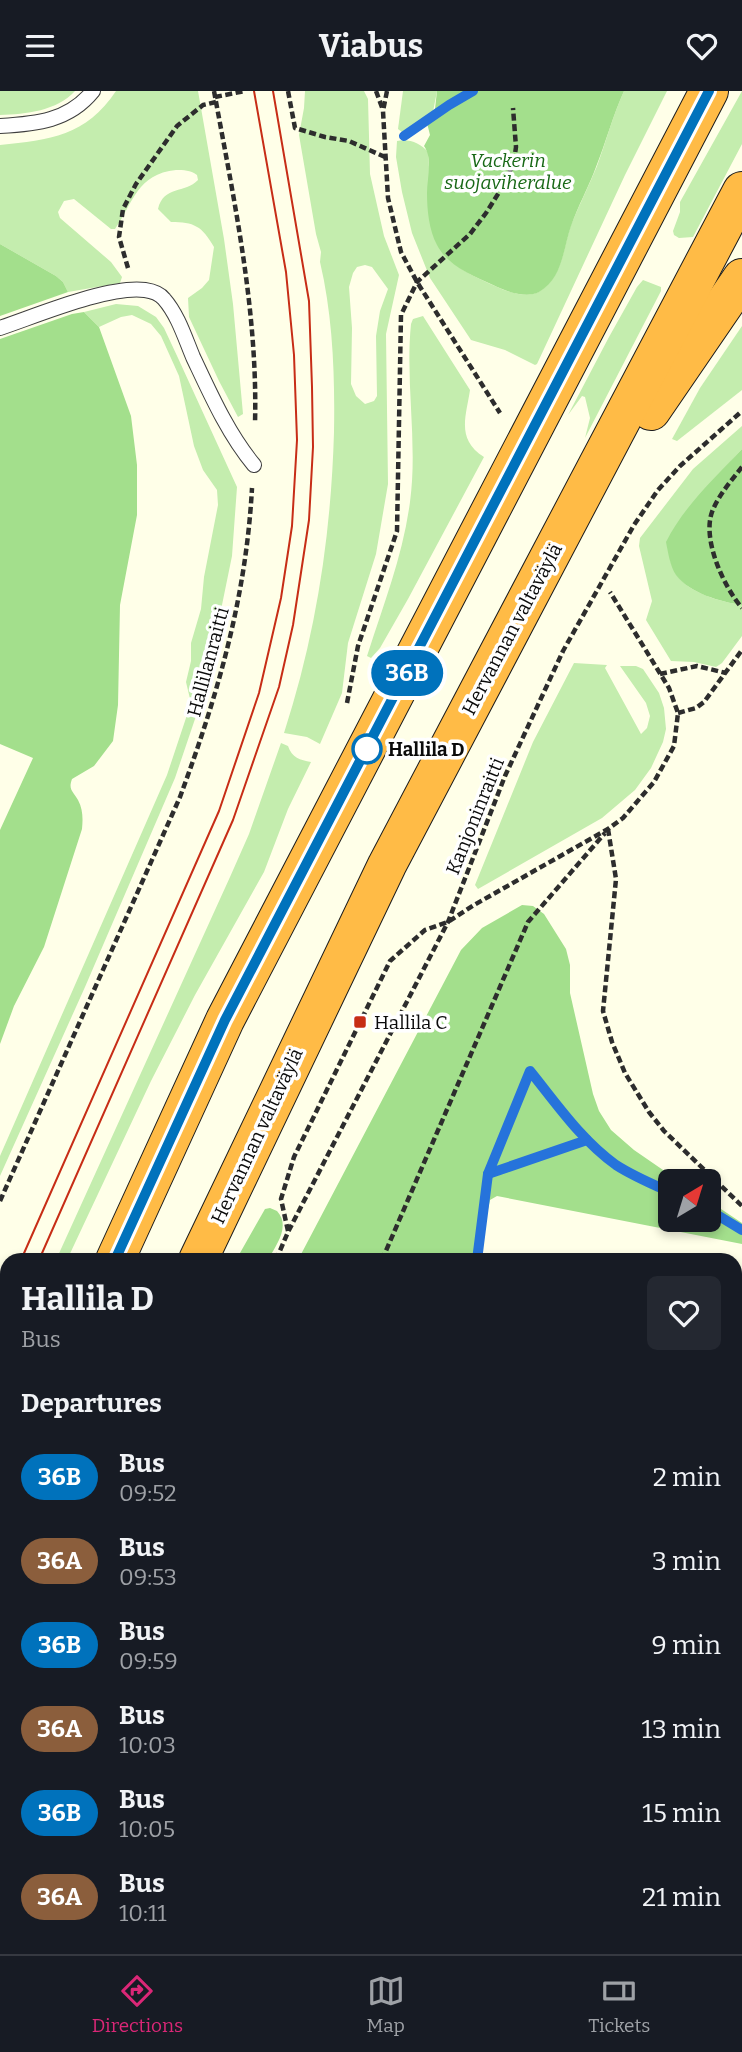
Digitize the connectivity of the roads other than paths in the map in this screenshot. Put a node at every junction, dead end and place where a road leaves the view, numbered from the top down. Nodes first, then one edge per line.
1 (93, 91) edge
2 (709, 91) edge
3 (0, 126) edge
4 (742, 191) edge
5 (742, 278) edge
6 (0, 328) edge
7 (254, 465) road end
8 (546, 567) junction
9 (119, 1253) edge
10 (201, 1253) edge

1 - 3 lane
2 - 9 highway
4 - 8 highway, Hervannan valtaväylä
5 - 8 highway
6 - 7 lane
8 - 10 highway, Hervannan valtaväylä

